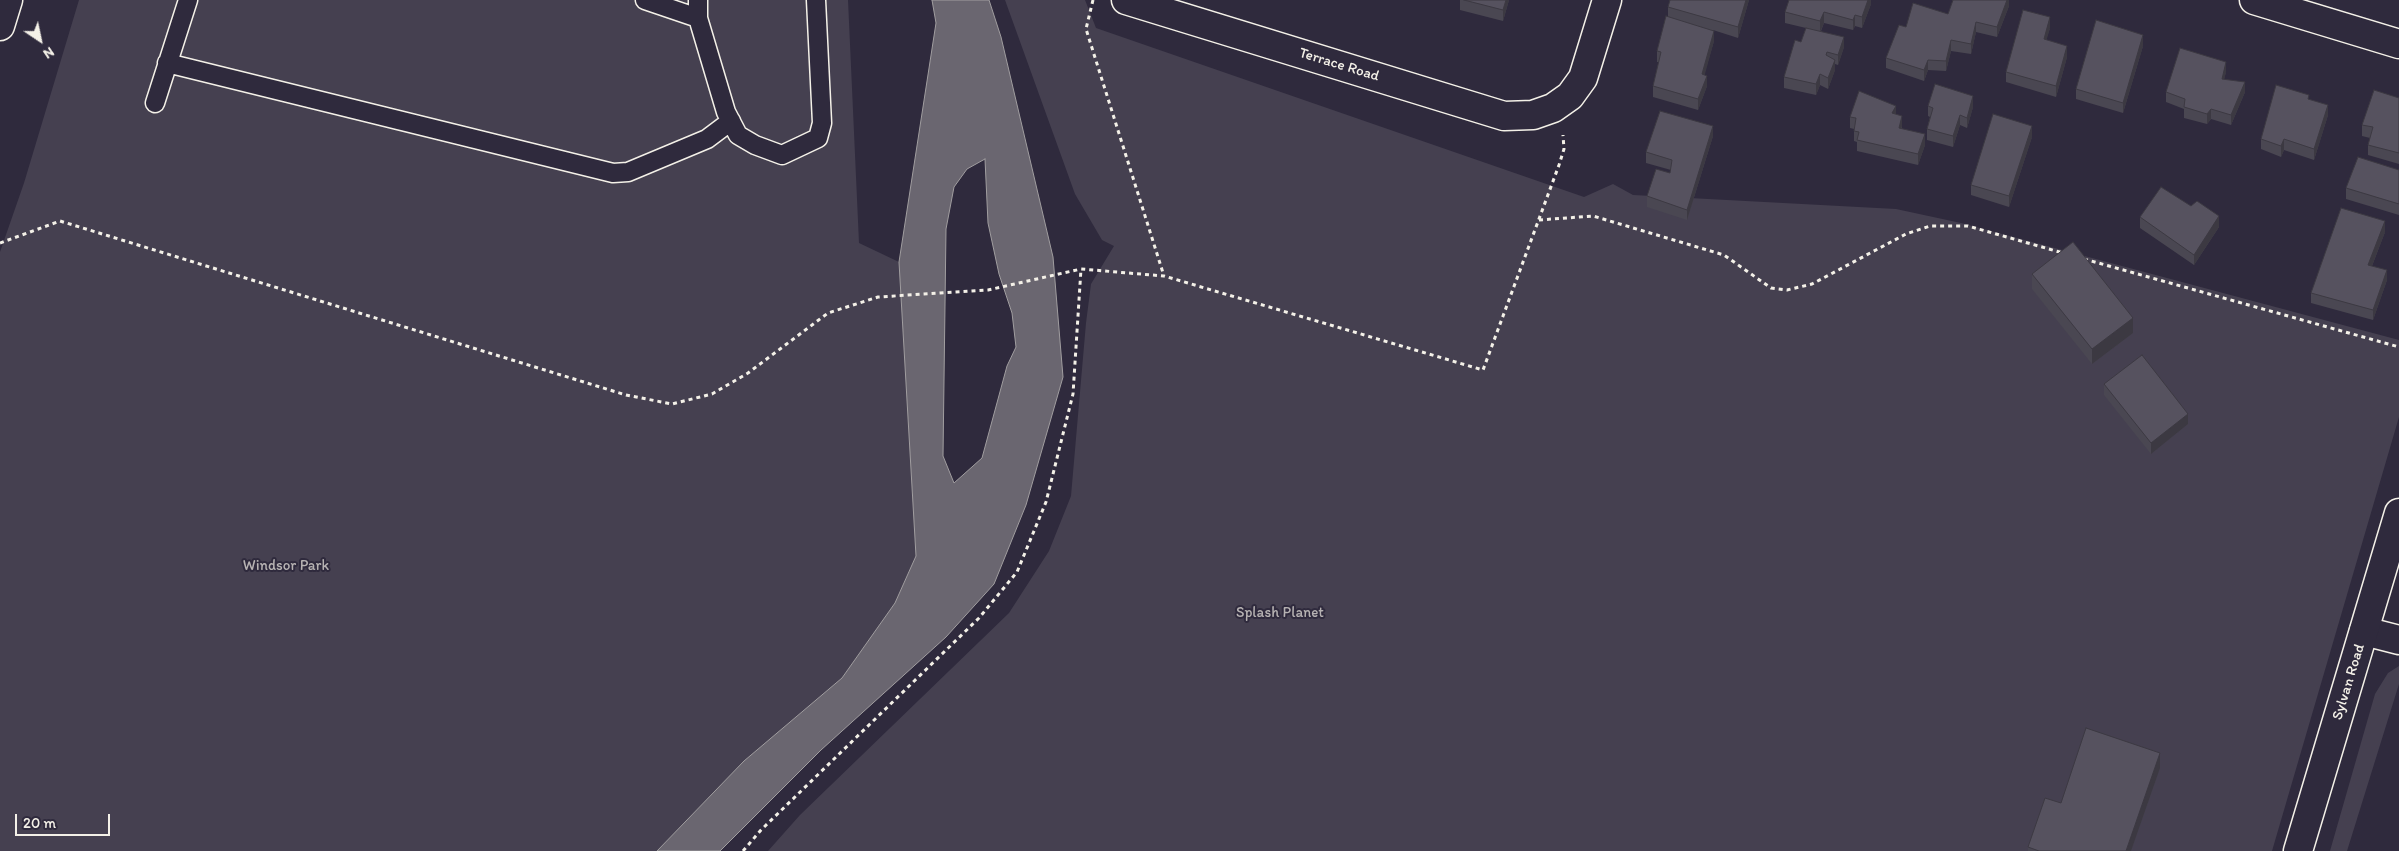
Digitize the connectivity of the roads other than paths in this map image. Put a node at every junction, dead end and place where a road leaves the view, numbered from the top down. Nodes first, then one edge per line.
1 (8, 0) edge
2 (188, 0) edge
3 (645, 0) edge
4 (698, 0) edge
5 (816, 0) edge
6 (1126, 0) edge
7 (1606, 0) edge
8 (2254, 0) edge
9 (698, 18) junction
10 (0, 26) edge
11 (2399, 44) edge
12 (168, 64) junction
13 (155, 103) dead end
14 (731, 121) junction
15 (2399, 513) edge
16 (2364, 631) junction
17 (2399, 640) edge
18 (2298, 851) edge

1 - 10 street
2 - 12 lane
3 - 9 lane
4 - 9 lane
5 - 14 lane
6 - 7 street, Terrace Road
8 - 11 street
9 - 14 lane
12 - 13 lane
12 - 14 lane
15 - 16 street, Sylvan Road
16 - 17 street
16 - 18 street, Sylvan Road

